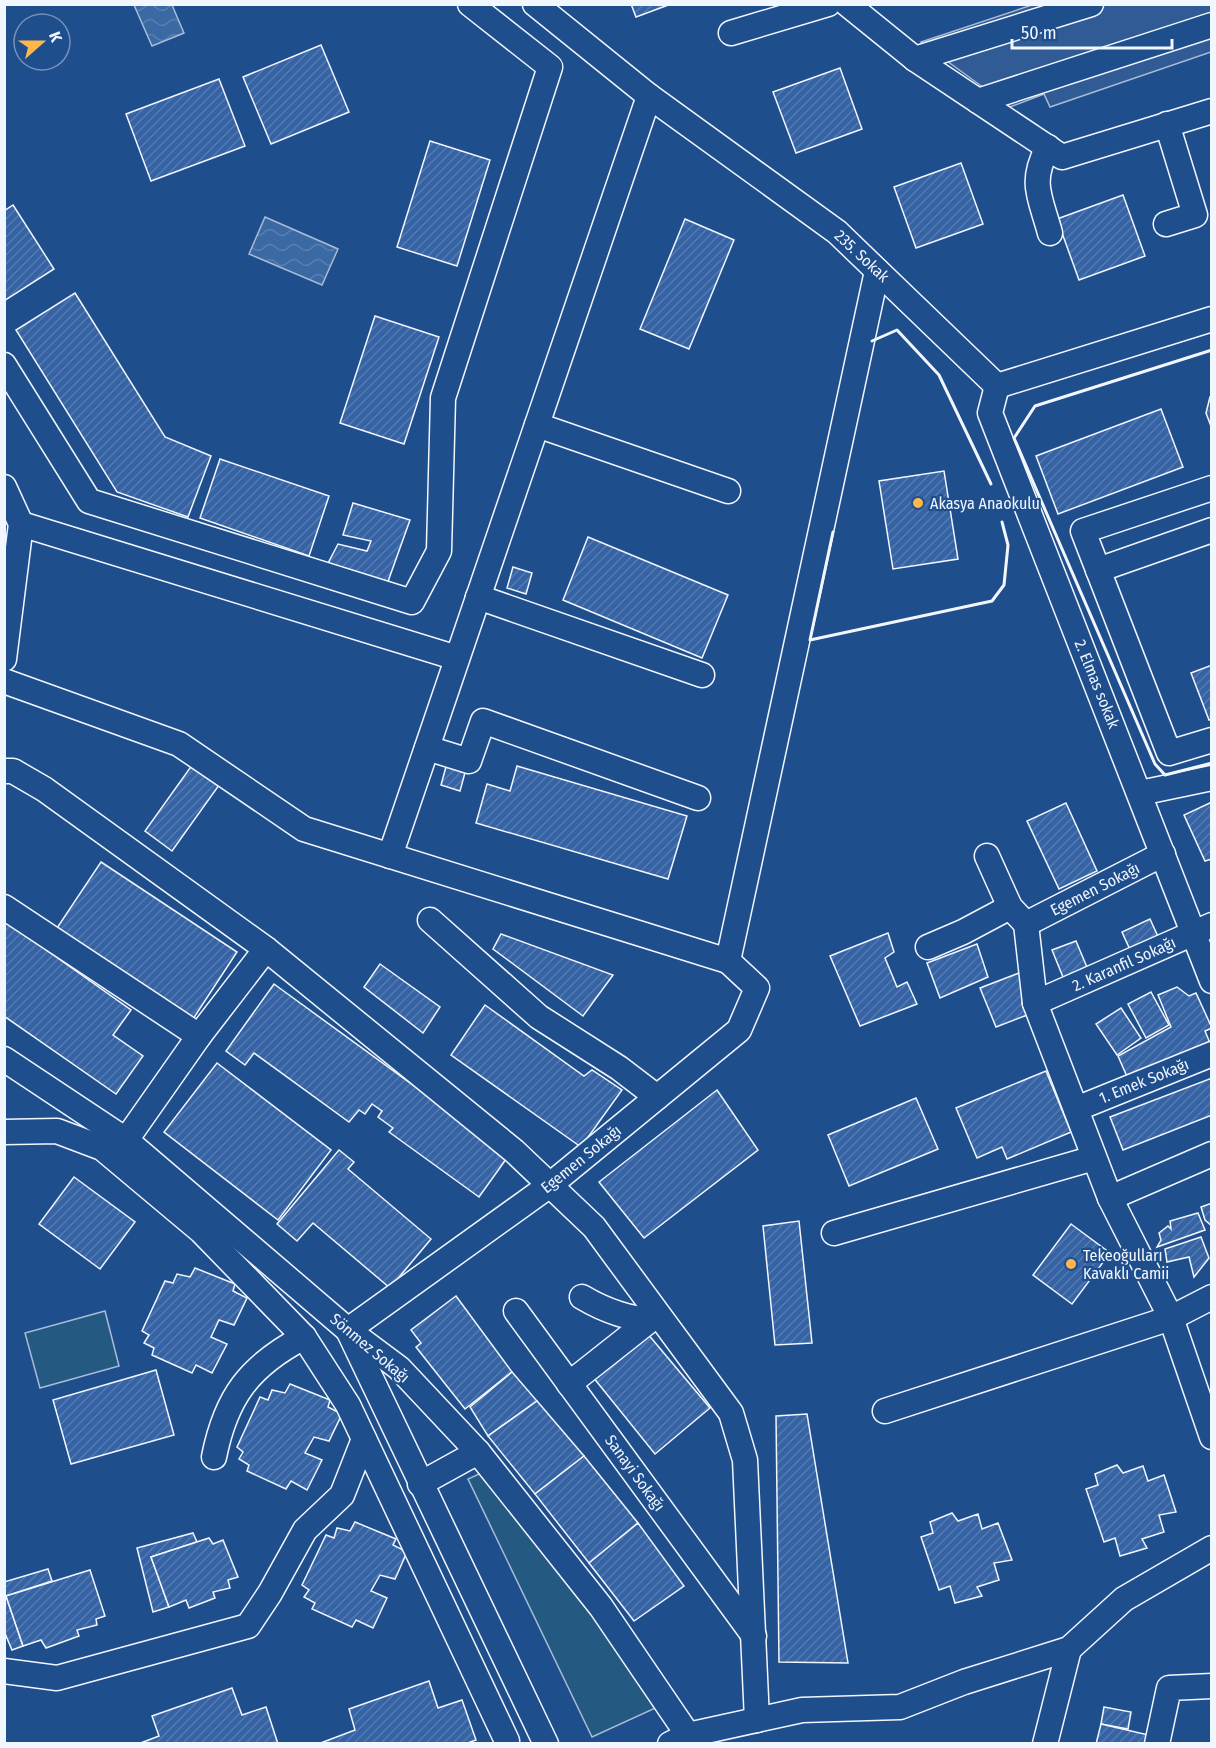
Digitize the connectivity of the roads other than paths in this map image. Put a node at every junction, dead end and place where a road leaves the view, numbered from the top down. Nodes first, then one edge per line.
1 (470, 4) edge
2 (535, 4) edge
3 (828, 4) edge
4 (847, 4) edge
5 (1091, 4) edge
6 (1212, 25) edge
7 (731, 33) dead end
8 (915, 59) junction
9 (650, 96) junction
10 (978, 101) junction
11 (1212, 111) edge
12 (1167, 124) junction
13 (1048, 147) junction
14 (1166, 224) dead end
15 (1050, 232) dead end
16 (877, 271) junction
17 (1212, 319) edge
18 (4, 365) edge
19 (998, 387) junction
20 (537, 424) junction
21 (1212, 488) edge
22 (728, 491) dead end
23 (11, 506) edge
24 (1212, 530) edge
25 (1098, 570) junction
26 (478, 597) junction
27 (457, 658) junction
28 (4, 659) edge
29 (702, 675) dead end
30 (4, 681) edge
31 (1212, 740) edge
32 (427, 748) junction
33 (4, 771) edge
34 (1212, 778) edge
35 (1140, 793) junction
36 (698, 798) dead end
37 (1163, 854) junction
38 (390, 856) junction
39 (987, 856) dead end
40 (4, 907) edge
41 (1018, 915) junction
42 (430, 920) dead end
43 (1201, 929) edge
44 (928, 947) dead end
45 (266, 949) junction
46 (728, 961) junction
47 (1212, 981) edge
48 (1035, 1003) junction
49 (199, 1036) junction
50 (1212, 1054) edge
51 (4, 1059) edge
52 (657, 1097) junction
53 (1076, 1109) junction
54 (7, 1125) edge
55 (126, 1140) junction
56 (1212, 1154) edge
57 (1094, 1158) junction
58 (550, 1185) junction
59 (1110, 1198) junction
60 (834, 1233) dead end
61 (1212, 1297) edge
62 (582, 1298) dead end
63 (516, 1311) dead end
64 (1171, 1318) junction
65 (655, 1319) junction
66 (348, 1330) junction
67 (304, 1337) junction
68 (569, 1384) junction
69 (885, 1411) dead end
70 (1211, 1434) edge
71 (364, 1439) junction
72 (478, 1452) junction
73 (214, 1457) dead end
74 (420, 1484) junction
75 (1212, 1548) edge
76 (754, 1636) junction
77 (1069, 1649) junction
78 (4, 1671) edge
79 (1212, 1686) edge
80 (758, 1720) junction
81 (679, 1739) edge
82 (506, 1743) edge
83 (546, 1743) edge
84 (1045, 1743) edge
85 (1157, 1743) edge

1 - 18 street
2 - 9 street, 235. Sokak
3 - 7 street
4 - 8 street
5 - 8 street
6 - 10 street
8 - 10 street
9 - 16 street, 235. Sokak
9 - 20 street
10 - 13 street
11 - 12 street
12 - 13 street
12 - 14 street
13 - 15 street
16 - 19 street, 235. Sokak
16 - 46 street
17 - 19 street
19 - 35 street, 2. Elmas sokak
20 - 22 street
20 - 26 street
21 - 25 street
23 - 27 street
23 - 28 street
24 - 25 street
25 - 31 street
26 - 27 street
26 - 29 street
27 - 32 street
30 - 38 street
32 - 36 street
32 - 38 street
33 - 45 street
34 - 35 street
35 - 37 street, 2. Elmas sokak
37 - 41 street, Egemen Sokağı
37 - 43 street, 2. Elmas sokak
38 - 46 street
39 - 41 street
40 - 49 street
41 - 44 street, Egemen Sokağı
41 - 48 street
42 - 52 street
43 - 47 street, 2. Elmas sokak
43 - 48 street, 2. Karanfil Sokağı
45 - 49 street
45 - 58 street
46 - 52 street, Egemen Sokağı
48 - 53 street
49 - 55 street
50 - 53 street, 1. Emek Sokağı
51 - 55 street, Sönmez Sokağı
52 - 58 street, Egemen Sokağı
53 - 57 street
54 - 67 street
55 - 66 street, Sönmez Sokağı
56 - 59 street
57 - 59 street
57 - 60 street
58 - 65 street
58 - 66 street, Egemen Sokağı
59 - 64 street
61 - 64 street
62 - 65 street
63 - 68 street, Sanayi Sokağı
64 - 69 street
64 - 70 street
65 - 68 street
65 - 76 street
66 - 72 street, Sönmez Sokağı
66 - 74 street
67 - 71 street
67 - 73 street
68 - 76 street, Sanayi Sokağı
71 - 78 street
71 - 82 street
72 - 74 street
72 - 81 street, Sönmez Sokağı
74 - 83 street
75 - 77 street
76 - 80 street
77 - 80 street
77 - 84 street
79 - 85 street
80 - 81 street

